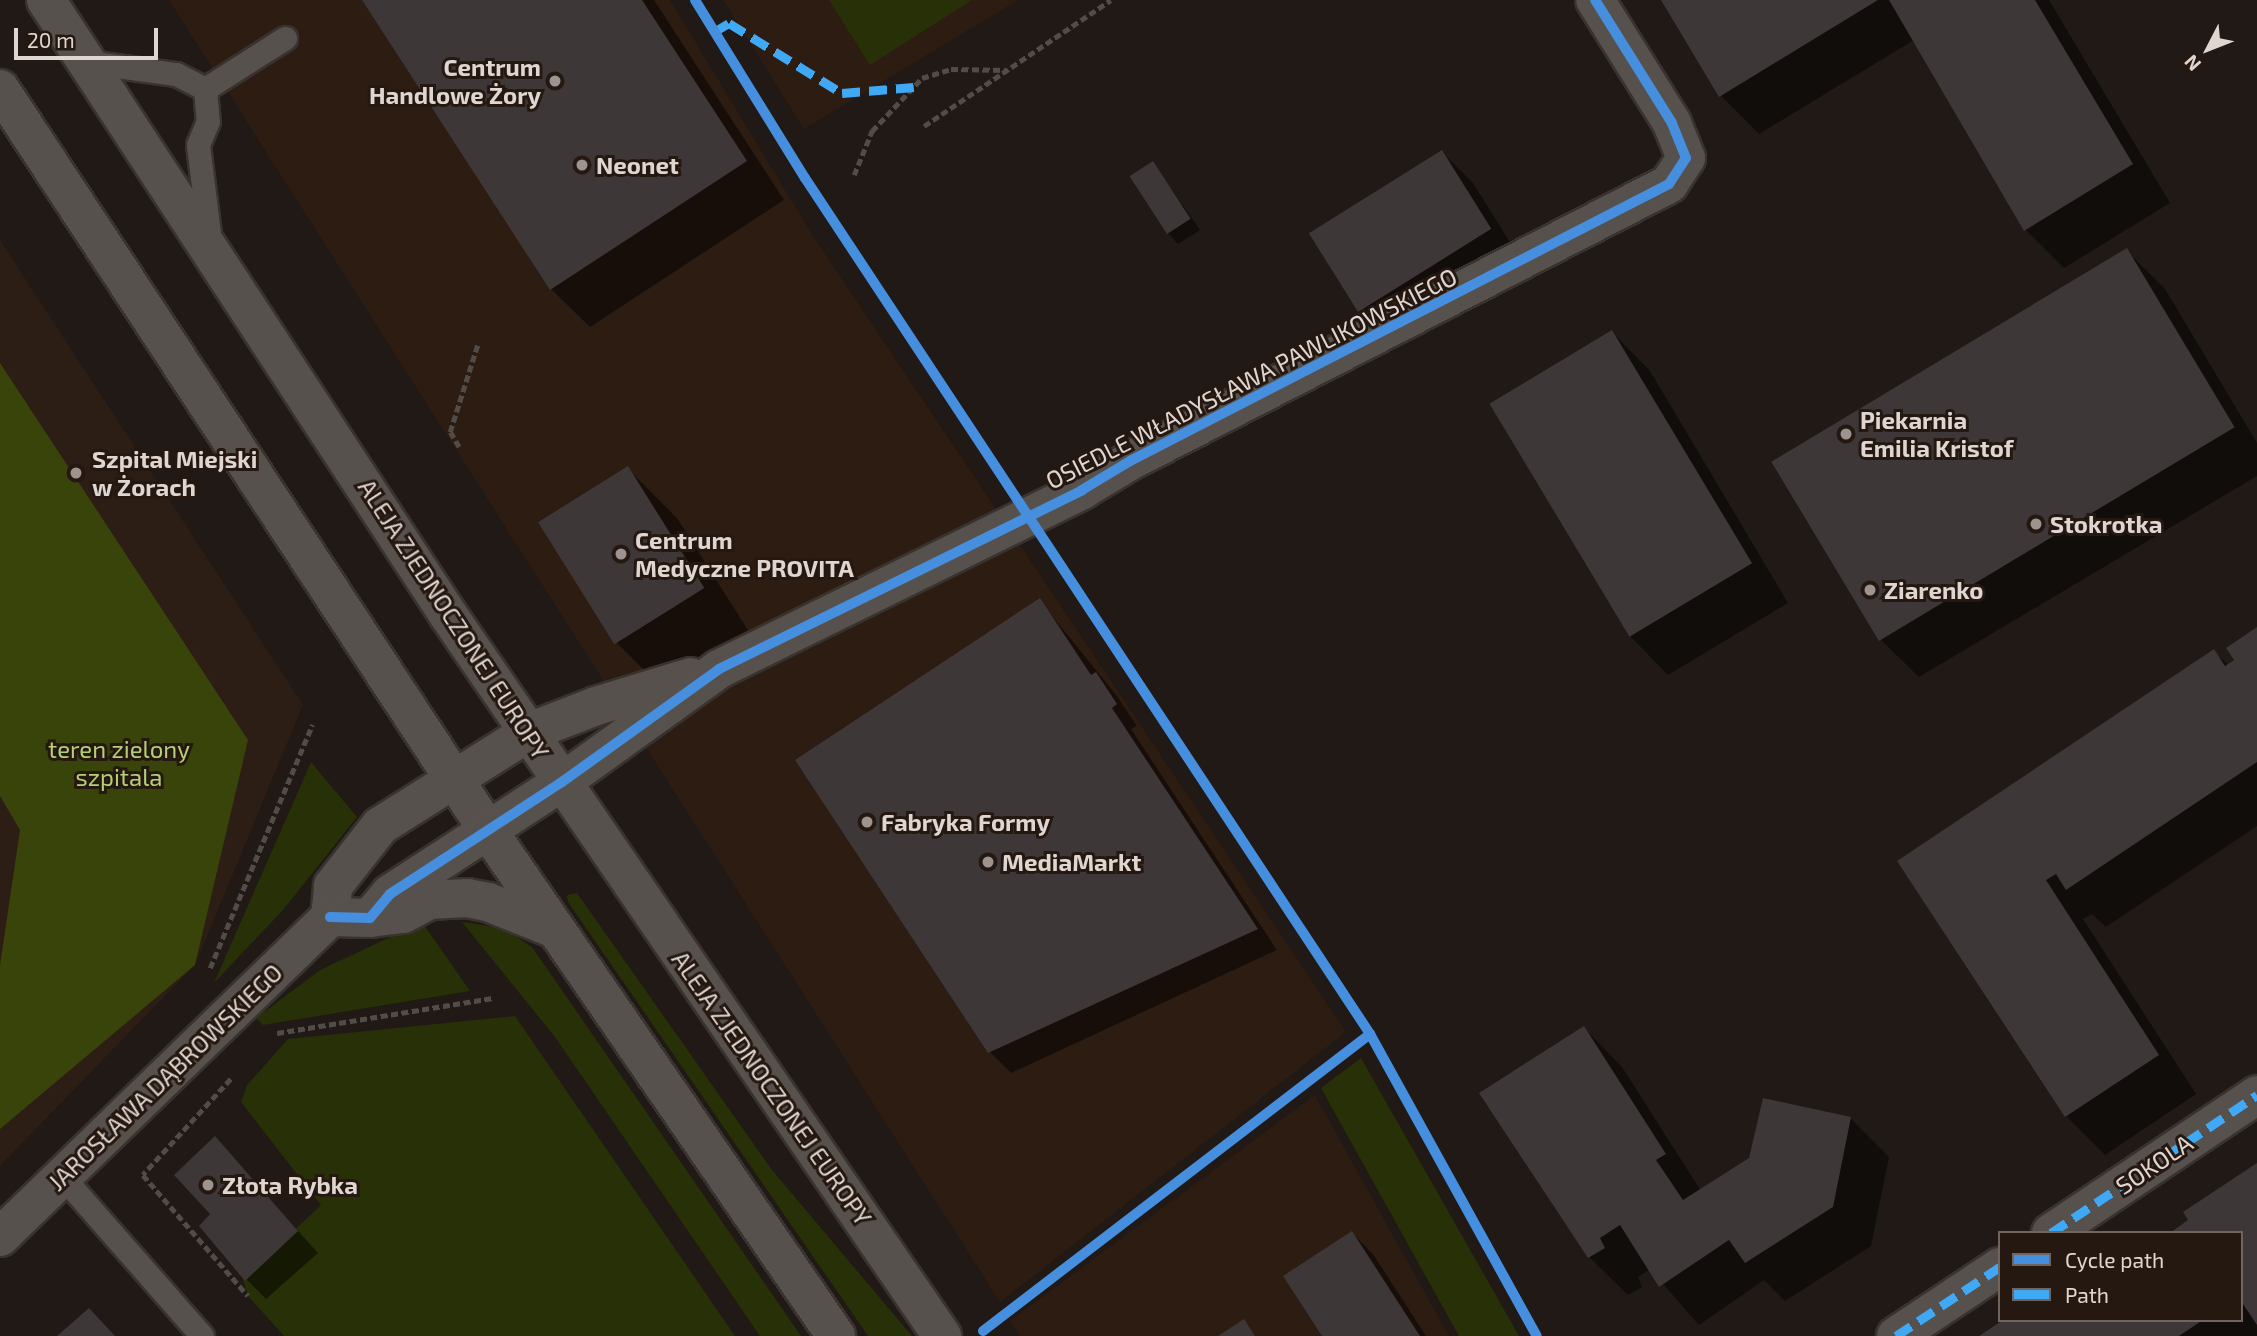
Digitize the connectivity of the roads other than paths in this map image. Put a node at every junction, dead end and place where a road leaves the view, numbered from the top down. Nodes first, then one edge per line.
1 (46, 0) edge
2 (1595, 0) edge
3 (285, 38) dead end
4 (87, 62) junction
5 (0, 89) edge
6 (205, 89) junction
7 (212, 254) junction
8 (719, 669) junction
9 (529, 732) junction
10 (456, 781) junction
11 (562, 782) junction
12 (489, 832) junction
13 (330, 917) junction
14 (370, 918) junction
15 (555, 929) junction
16 (2257, 1095) edge
17 (61, 1175) junction
18 (2054, 1231) edge
19 (0, 1237) edge
20 (1998, 1268) edge
21 (202, 1336) edge
22 (836, 1336) edge
23 (942, 1336) edge
24 (1896, 1336) edge

1 - 4 main road, ALEJA ZJEDNOCZONEJ EUROPY
2 - 8 main road, OSIEDLE WŁADYSŁAWA PAWLIKOWSKIEGO
3 - 6 lane
4 - 6 lane
4 - 7 main road, ALEJA ZJEDNOCZONEJ EUROPY
5 - 10 main road
6 - 7 lane
7 - 9 main road, ALEJA ZJEDNOCZONEJ EUROPY
8 - 9 main road, OSIEDLE WŁADYSŁAWA PAWLIKOWSKIEGO
8 - 11 main road, OSIEDLE WŁADYSŁAWA PAWLIKOWSKIEGO
9 - 10 main road, OSIEDLE WŁADYSŁAWA PAWLIKOWSKIEGO
9 - 11 main road, ALEJA ZJEDNOCZONEJ EUROPY
10 - 12 main road
10 - 13 main road
11 - 12 main road, OSIEDLE WŁADYSŁAWA PAWLIKOWSKIEGO
11 - 23 main road, ALEJA ZJEDNOCZONEJ EUROPY
12 - 14 main road
12 - 15 main road
13 - 14 main road
13 - 17 main road, JAROSŁAWA DĄBROWSKIEGO
14 - 15 main road
15 - 22 main road
16 - 18 main road, SOKOLA
17 - 19 main road, JAROSŁAWA DĄBROWSKIEGO
17 - 21 lane
20 - 24 main road

